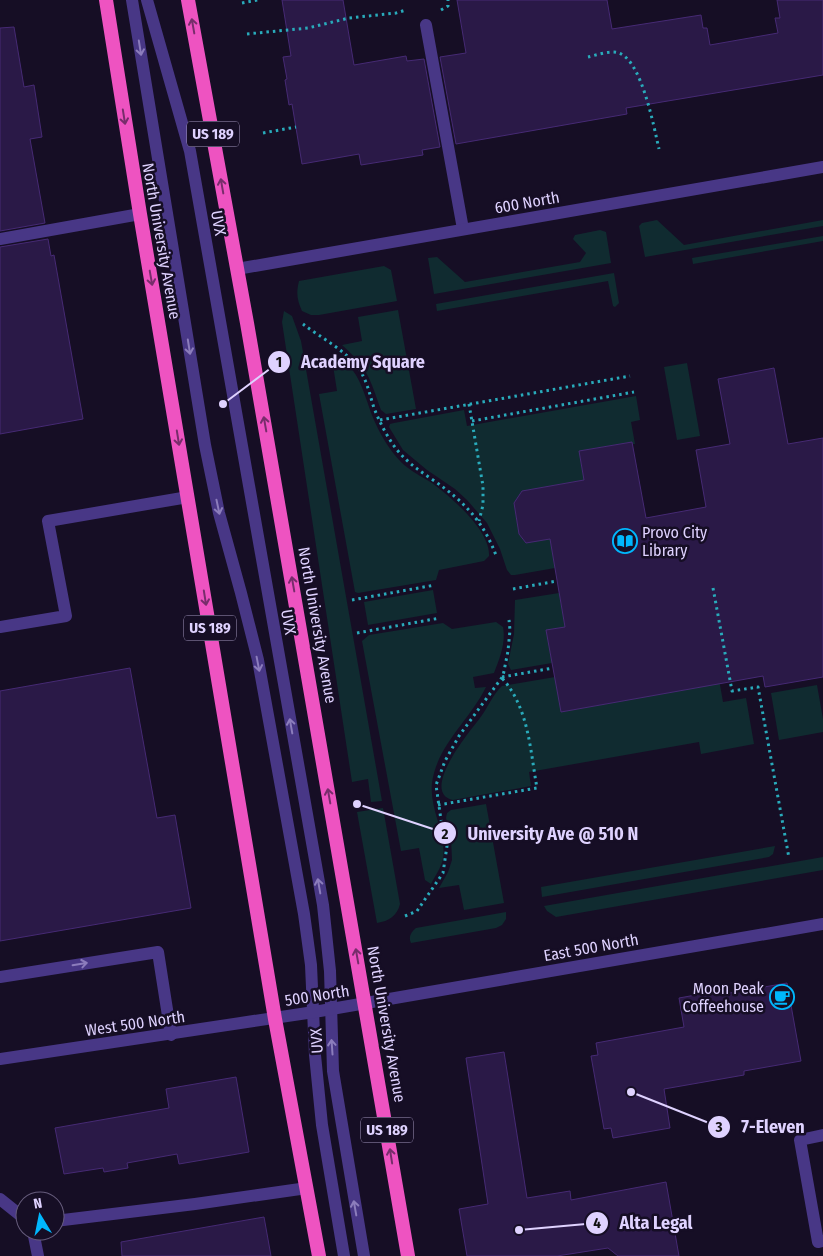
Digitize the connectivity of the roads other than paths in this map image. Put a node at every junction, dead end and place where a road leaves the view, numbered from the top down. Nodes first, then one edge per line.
1 (106, 0) edge
2 (132, 0) edge
3 (147, 0) edge
4 (188, 0) edge
5 (426, 26) dead end
6 (823, 167) edge
7 (140, 214) junction
8 (463, 229) junction
9 (0, 239) edge
10 (237, 268) junction
11 (188, 496) junction
12 (0, 628) edge
13 (823, 924) edge
14 (0, 977) edge
15 (365, 1004) junction
16 (331, 1009) junction
17 (314, 1012) junction
18 (275, 1019) junction
19 (171, 1035) junction
20 (0, 1059) edge
21 (823, 1135) edge
22 (307, 1188) junction
23 (0, 1199) edge
24 (15, 1211) edge
25 (65, 1220) edge
26 (35, 1241) edge
27 (823, 1241) edge
28 (38, 1256) edge
29 (319, 1256) edge
30 (344, 1256) edge
31 (364, 1256) edge
32 (408, 1256) edge

1 -> 7 highway, North University Avenue / US 189
2 -> 17 street, UVX
16 -> 3 street, UVX
10 -> 4 highway, North University Avenue / US 189
5 - 8 street
6 - 8 street, 600 North
7 - 9 street
7 -> 11 highway, North University Avenue / US 189
8 - 10 street, 600 North
15 -> 10 highway, North University Avenue / US 189
11 - 12 street
11 -> 18 highway, North University Avenue / US 189
13 - 15 street, East 500 North
14 -> 19 street
15 - 16 street, 500 North
32 -> 15 highway, North University Avenue / US 189
16 - 17 street, 500 North
31 -> 16 street, UVX
17 - 18 street, 500 North
17 - 30 street, UVX
18 - 19 street, West 500 North
18 - 22 highway, North University Avenue / US 189
19 - 20 street, West 500 North
21 - 27 street
22 - 25 street
22 - 29 highway, North University Avenue / US 189
23 - 24 street
26 - 28 street

